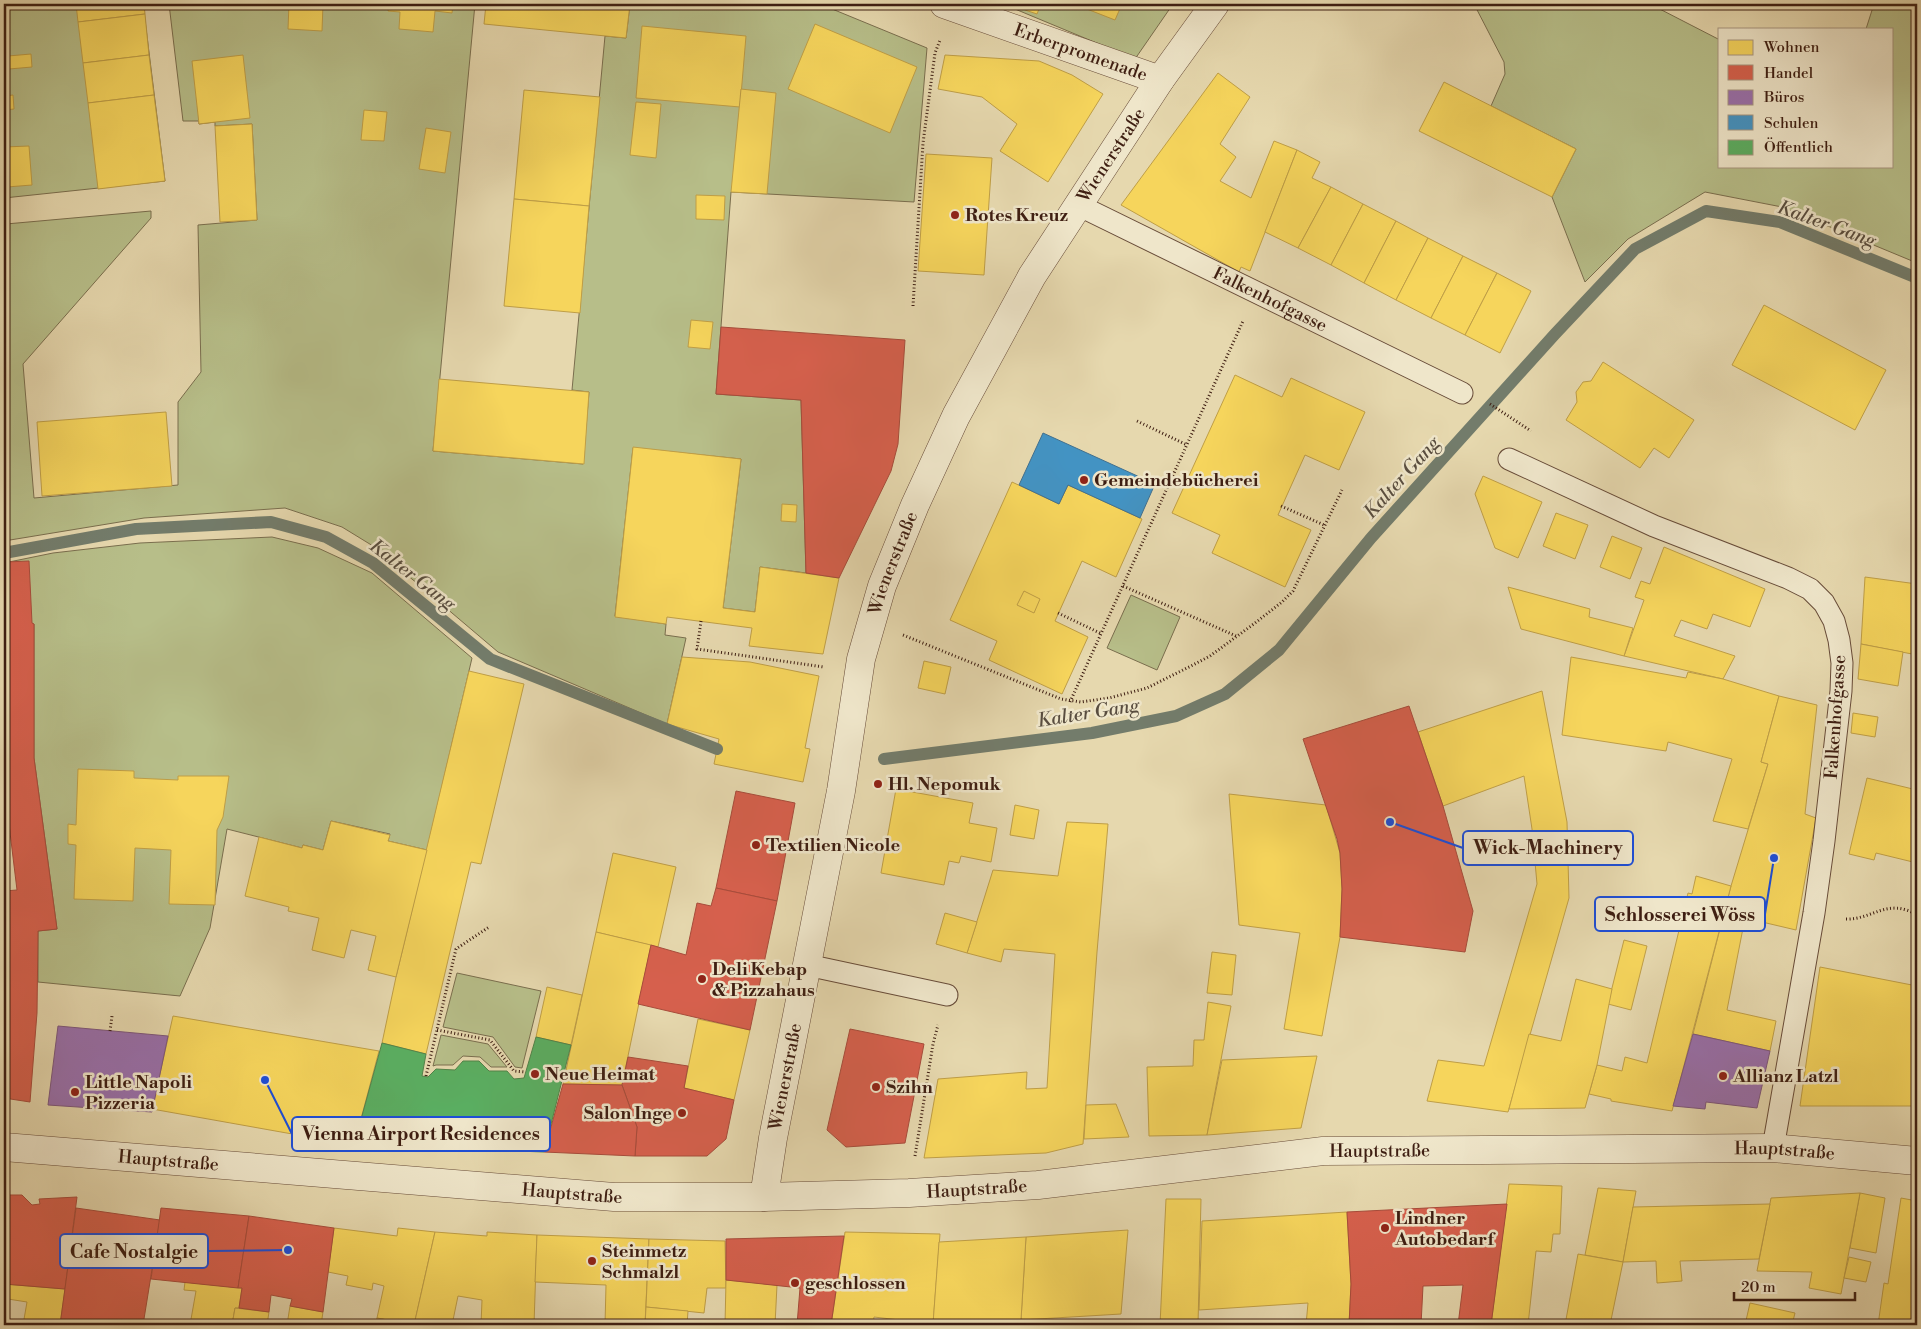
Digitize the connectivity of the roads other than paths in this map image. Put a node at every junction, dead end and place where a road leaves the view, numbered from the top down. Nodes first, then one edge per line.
1 (1216, 4) edge
2 (948, 5) edge
3 (1160, 80) junction
4 (1078, 205) junction
5 (1462, 393) dead end
6 (1509, 459) dead end
7 (807, 965) junction
8 (947, 995) road end
9 (4, 1147) edge
10 (1772, 1148) junction
11 (1917, 1161) edge
12 (764, 1197) junction

1 - 3 street, Wienerstraße
2 - 3 street, Erberpromenade
3 - 4 street, Wienerstraße
4 - 5 lane, Falkenhofgasse
4 - 7 street, Wienerstraße
6 - 10 lane, Falkenhofgasse
7 - 8 lane
7 - 12 street, Wienerstraße
9 - 12 street, Hauptstraße
10 - 11 street, Hauptstraße
10 - 12 street, Hauptstraße

